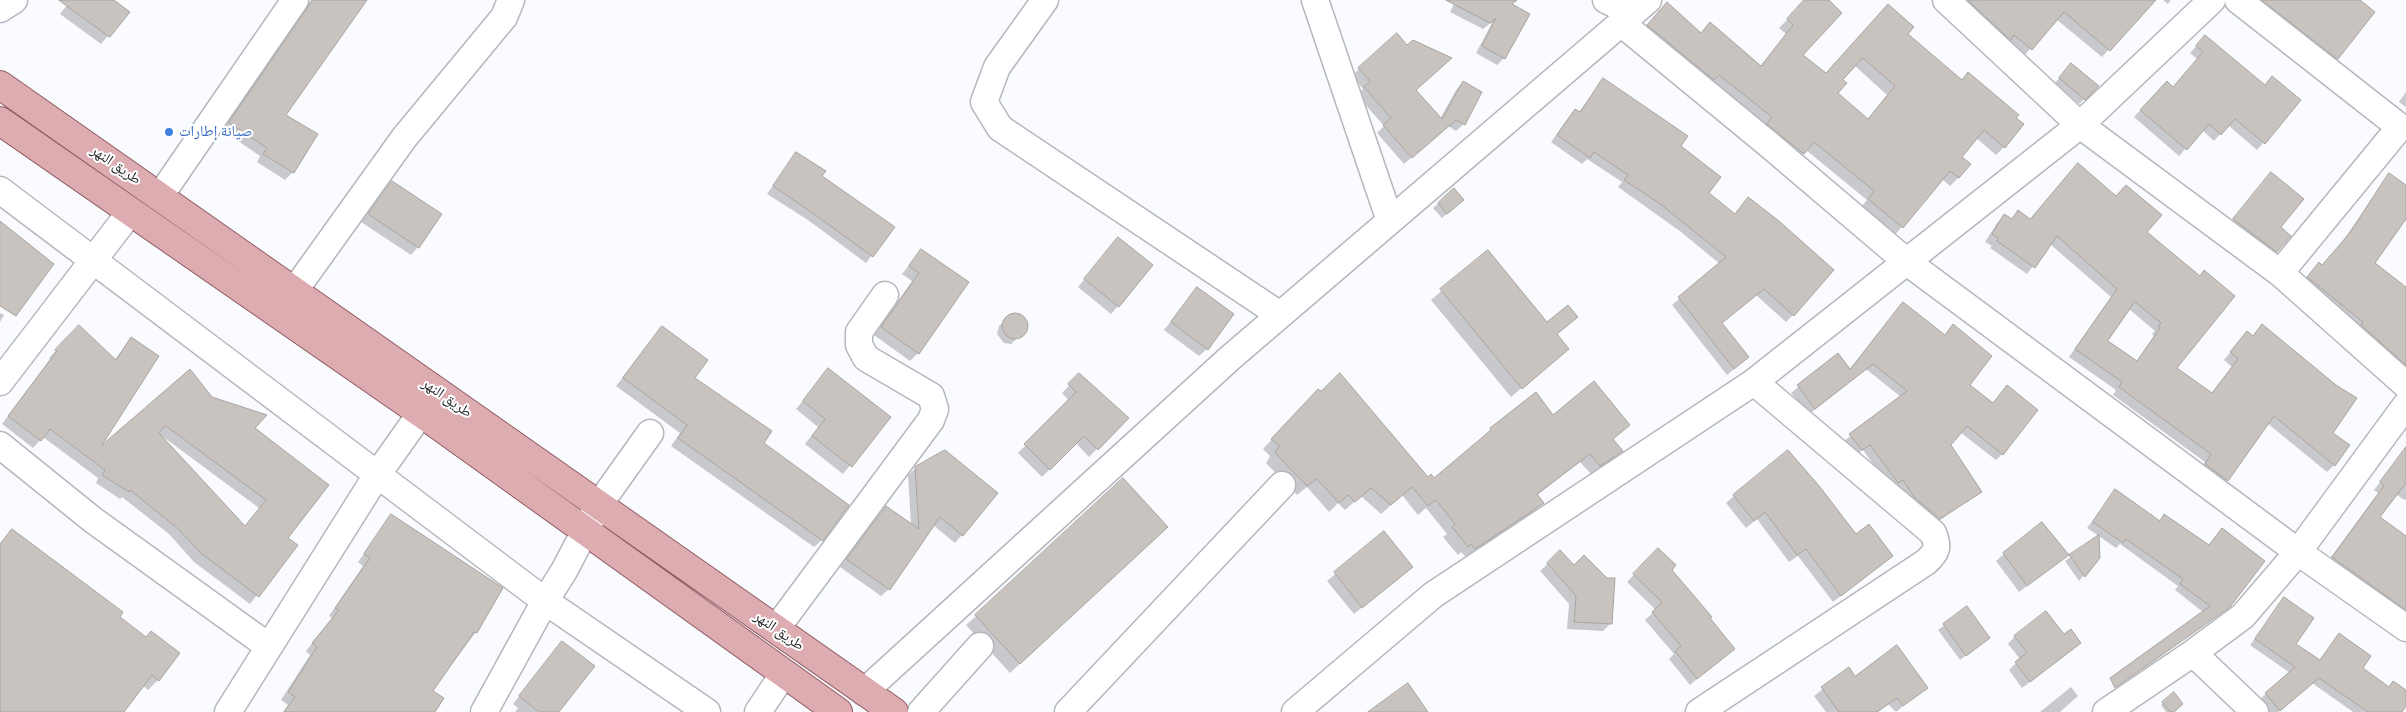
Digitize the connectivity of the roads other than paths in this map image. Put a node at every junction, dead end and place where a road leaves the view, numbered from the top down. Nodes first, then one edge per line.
1 (14, 0) edge
2 (295, 0) edge
3 (511, 0) edge
4 (1045, 0) edge
5 (1315, 0) edge
6 (1606, 0) edge
7 (1946, 0) edge
8 (2212, 0) edge
9 (2238, 0) edge
10 (0, 9) edge
11 (1634, 12) edge
12 (0, 85) edge
13 (0, 121) edge
14 (2080, 125) junction
15 (2403, 129) edge
16 (0, 190) edge
17 (160, 196) junction
18 (131, 211) junction
19 (1390, 221) junction
20 (93, 258) junction
21 (1907, 262) junction
22 (2280, 273) junction
23 (295, 290) junction
24 (885, 295) dead end
25 (1280, 314) junction
26 (0, 382) edge
27 (1754, 382) junction
28 (2406, 385) edge
29 (2406, 405) edge
30 (421, 413) junction
31 (650, 433) dead end
32 (0, 445) edge
33 (377, 475) junction
34 (1282, 486) dead end
35 (598, 506) junction
36 (586, 532) junction
37 (2298, 552) junction
38 (545, 601) junction
39 (2406, 628) edge
40 (776, 629) junction
41 (268, 646) junction
42 (980, 646) dead end
43 (2193, 653) junction
44 (784, 673) junction
45 (864, 692) junction
46 (836, 711) edge
47 (228, 712) edge
48 (484, 712) edge
49 (707, 712) edge
50 (758, 712) edge
51 (894, 712) edge
52 (921, 712) edge
53 (1068, 712) edge
54 (1295, 712) edge
55 (1699, 712) edge
56 (2106, 712) edge
57 (2255, 712) edge

1 - 10 street
2 - 17 street
3 - 23 street
4 - 25 street
5 - 19 street
6 - 11 street
7 - 14 street
8 - 14 street
9 - 15 street
11 - 19 street
11 - 21 street
12 - 17 main road, طريق النهر
13 - 18 main road, طريق النهر
14 - 21 street
14 - 22 street
15 - 22 street
16 - 20 street
17 - 23 main road, طريق النهر
18 - 20 street
18 - 30 main road, طريق النهر
19 - 25 street
20 - 26 street
20 - 33 street
21 - 27 street
21 - 37 street
22 - 28 street
23 - 35 main road, طريق النهر
24 - 40 street
25 - 45 street
27 - 54 street
27 - 55 street
29 - 37 street
30 - 33 street
30 - 36 main road, طريق النهر
31 - 35 street
32 - 41 street
33 - 38 street
33 - 41 street
34 - 53 street
35 - 36 street
35 - 40 main road, طريق النهر
36 - 38 street
36 - 44 main road, طريق النهر
37 - 39 street
37 - 43 street
38 - 48 street
38 - 49 street
40 - 45 main road, طريق النهر
41 - 47 street
42 - 52 street
43 - 56 street
43 - 57 street
44 - 46 main road, طريق النهر
44 - 50 street
45 - 51 main road, طريق النهر

